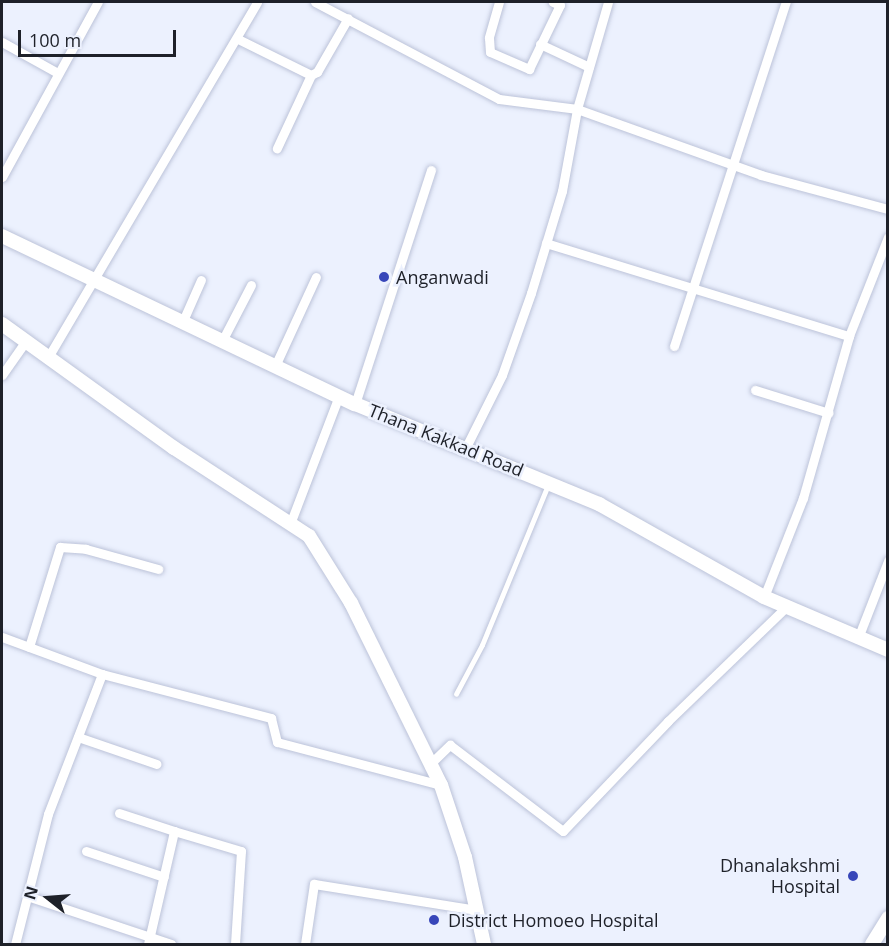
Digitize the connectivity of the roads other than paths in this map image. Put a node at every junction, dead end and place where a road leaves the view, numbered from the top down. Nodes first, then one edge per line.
1 (98, 2) edge
2 (256, 2) edge
3 (315, 2) edge
4 (499, 2) edge
5 (553, 2) edge
6 (608, 2) edge
7 (786, 2) edge
8 (348, 18) junction
9 (238, 39) junction
10 (2, 42) edge
11 (540, 44) junction
12 (589, 67) junction
13 (56, 72) junction
14 (311, 75) junction
15 (577, 109) junction
16 (277, 148) dead end
17 (736, 163) junction
18 (431, 170) dead end
19 (2, 177) edge
20 (888, 209) edge
21 (2, 236) edge
22 (888, 237) edge
23 (546, 243) junction
24 (316, 277) dead end
25 (91, 278) junction
26 (201, 280) dead end
27 (251, 285) dead end
28 (692, 288) junction
29 (182, 323) junction
30 (2, 324) edge
31 (849, 336) junction
32 (222, 341) junction
33 (24, 343) junction
34 (674, 346) dead end
35 (47, 359) junction
36 (275, 366) junction
37 (2, 375) edge
38 (755, 390) dead end
39 (339, 396) junction
40 (356, 404) junction
41 (829, 413) junction
42 (466, 447) junction
43 (549, 482) junction
44 (290, 524) junction
45 (888, 561) edge
46 (158, 569) dead end
47 (764, 597) junction
48 (786, 607) junction
49 (2, 637) edge
50 (858, 638) junction
51 (29, 647) junction
52 (888, 650) edge
53 (102, 674) junction
54 (456, 694) dead end
55 (78, 737) junction
56 (157, 764) dead end
57 (430, 764) junction
58 (441, 785) junction
59 (119, 813) dead end
60 (174, 831) junction
61 (86, 851) dead end
62 (164, 877) junction
63 (27, 896) junction
64 (477, 910) junction
65 (888, 918) edge
66 (149, 941) edge
67 (15, 945) edge
68 (171, 945) edge
69 (235, 945) edge
70 (305, 945) edge
71 (484, 945) edge
72 (872, 945) edge

1 - 13 street
2 - 9 street
3 - 8 street
4 - 11 street
5 - 11 street
6 - 12 street
7 - 17 street
8 - 14 street
8 - 15 street
9 - 14 street
9 - 25 street
10 - 13 street
11 - 12 street
12 - 15 street
13 - 19 street
14 - 16 street
15 - 17 street
15 - 23 street
17 - 20 street
17 - 28 street
18 - 40 street
21 - 25 main road, Thana Kakkad Road
22 - 31 street
23 - 28 street
23 - 42 street
24 - 36 street
25 - 29 main road, Thana Kakkad Road
25 - 35 street
26 - 29 street
27 - 32 street
28 - 31 street
28 - 34 street
29 - 32 main road, Thana Kakkad Road
30 - 33 main road
31 - 41 street
32 - 36 main road, Thana Kakkad Road
33 - 35 main road
33 - 37 street
35 - 44 main road
36 - 39 main road, Thana Kakkad Road
38 - 41 street
39 - 40 main road, Thana Kakkad Road
39 - 44 street
40 - 42 main road, Thana Kakkad Road
41 - 47 street
42 - 43 main road, Thana Kakkad Road
43 - 47 main road, Thana Kakkad Road
43 - 54 lane
44 - 57 main road
45 - 50 street
46 - 51 street
47 - 48 main road, Thana Kakkad Road
48 - 50 main road, Thana Kakkad Road
48 - 57 street
49 - 51 street
50 - 52 main road, Thana Kakkad Road
51 - 53 street
53 - 55 street
53 - 58 street
55 - 56 street
55 - 63 street
57 - 58 main road
58 - 64 main road
59 - 60 street
60 - 62 street
60 - 69 street
61 - 62 street
62 - 66 street
63 - 66 street
63 - 67 street
64 - 70 street
64 - 71 main road
65 - 72 main road
66 - 68 street

